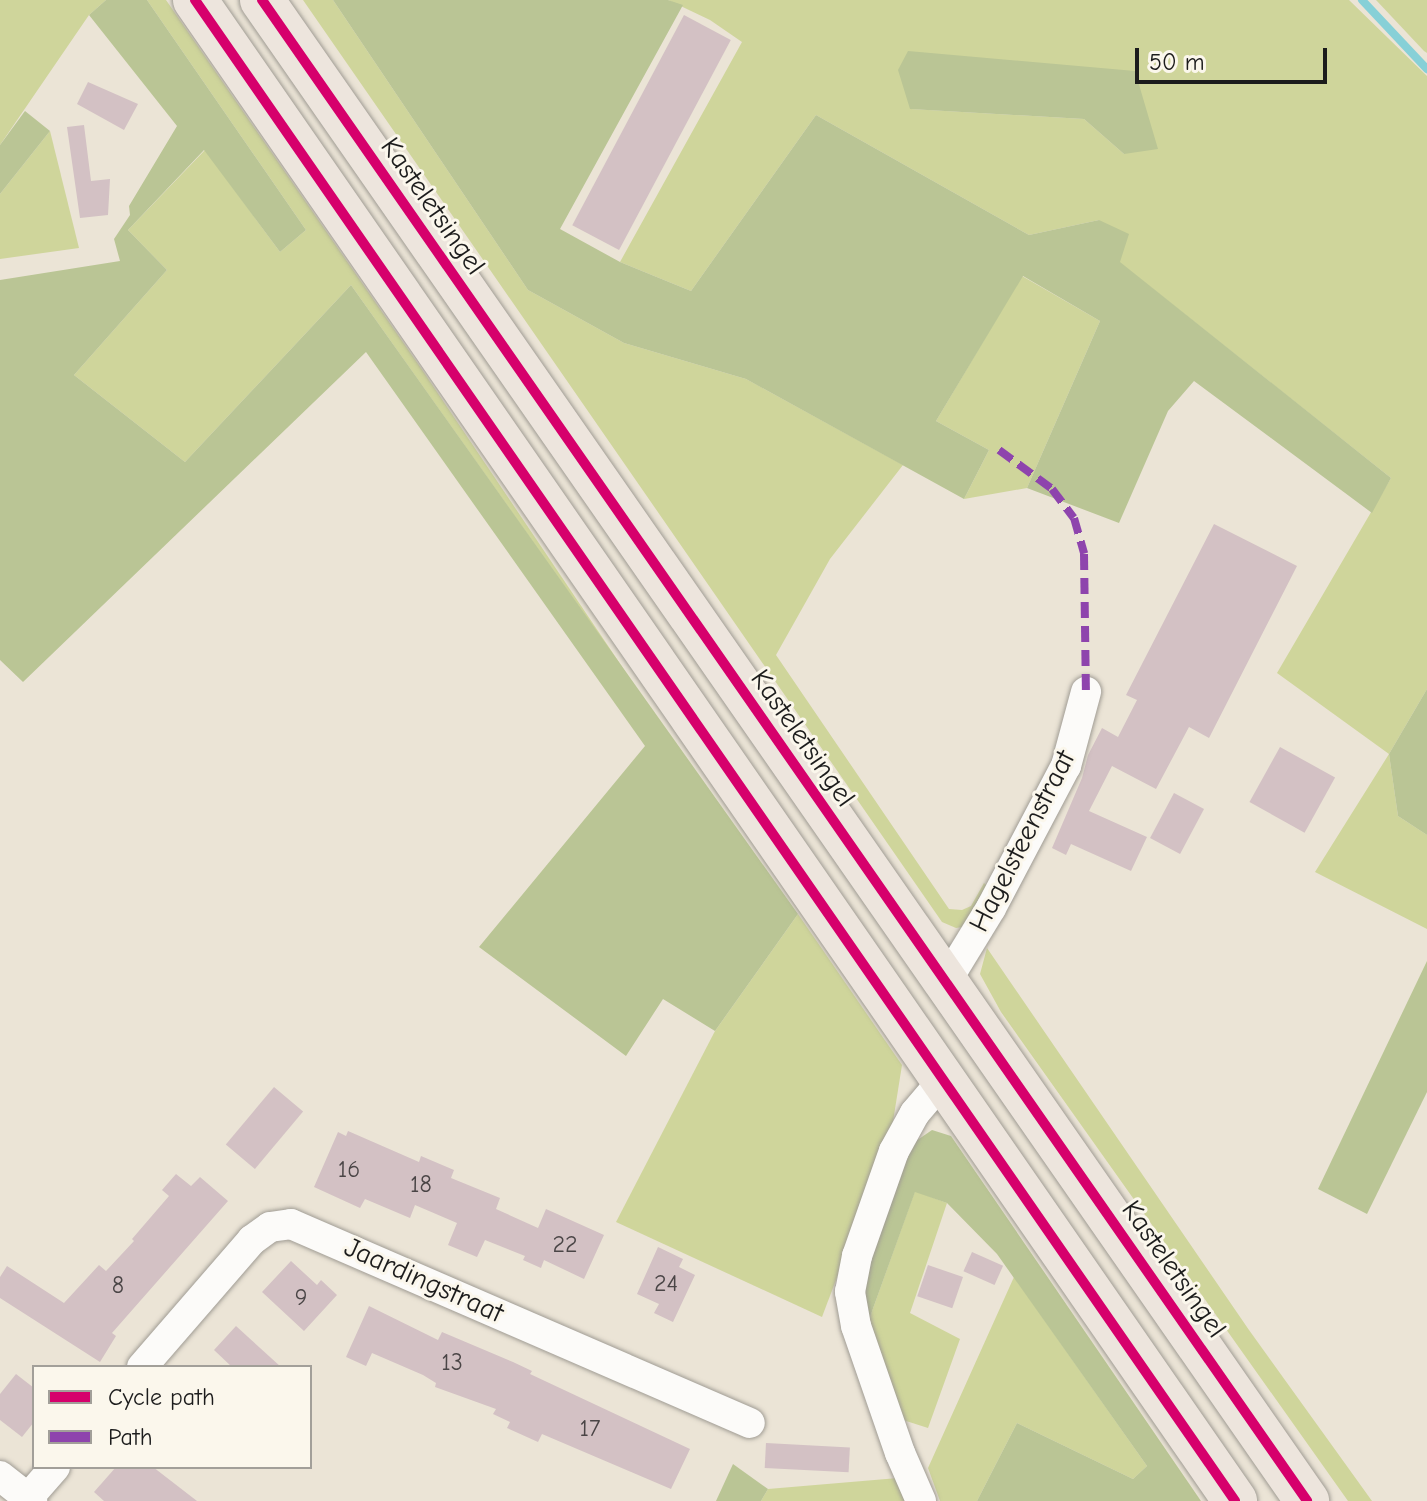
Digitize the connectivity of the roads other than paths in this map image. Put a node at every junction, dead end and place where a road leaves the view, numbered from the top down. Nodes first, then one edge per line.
1 (195, 0) edge
2 (262, 0) edge
3 (1086, 692) dead end
4 (944, 985) junction
5 (943, 1080) junction
6 (144, 1365) edge
7 (750, 1423) dead end
8 (53, 1469) edge
9 (0, 1476) edge
10 (30, 1500) edge
11 (921, 1501) edge
12 (1235, 1501) edge
13 (1307, 1501) edge

1 - 5 main road
2 - 4 main road, Kasteletsingel
3 - 4 street, Hagelsteenstraat
4 - 13 main road, Kasteletsingel
5 - 11 street
5 - 12 main road
6 - 7 street, Jaardingstraat
8 - 10 street
9 - 10 street

